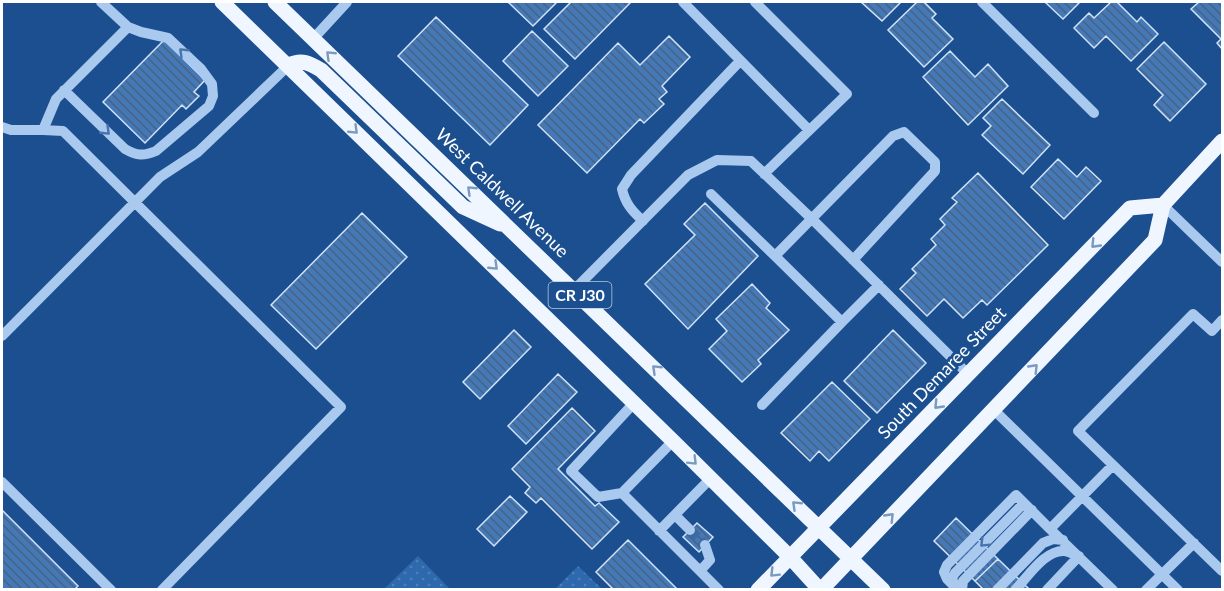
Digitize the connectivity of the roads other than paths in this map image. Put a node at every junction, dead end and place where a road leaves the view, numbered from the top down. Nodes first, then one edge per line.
1 (101, 2) edge
2 (222, 2) edge
3 (275, 2) edge
4 (347, 2) edge
5 (683, 2) edge
6 (755, 2) edge
7 (982, 2) edge
8 (128, 27) junction
9 (313, 39) junction
10 (740, 61) junction
11 (289, 65) junction
12 (64, 90) junction
13 (1094, 113) dead end
14 (2, 127) edge
15 (43, 130) junction
16 (809, 130) junction
17 (1222, 141) edge
18 (764, 174) junction
19 (711, 194) dead end
20 (134, 202) junction
21 (1163, 205) junction
22 (811, 218) junction
23 (643, 221) junction
24 (511, 228) junction
25 (775, 256) junction
26 (853, 260) junction
27 (1222, 261) edge
28 (879, 285) junction
29 (574, 290) junction
30 (1222, 320) edge
31 (842, 322) junction
32 (2, 336) edge
33 (968, 374) junction
34 (634, 404) junction
35 (762, 405) dead end
36 (994, 410) junction
37 (673, 441) junction
38 (1113, 465) junction
39 (711, 478) junction
40 (2, 482) edge
41 (622, 494) junction
42 (1083, 496) junction
43 (1028, 507) junction
44 (675, 515) junction
45 (819, 528) junction
46 (1050, 529) junction
47 (690, 530) tunnel mouth
48 (659, 531) junction
49 (1063, 540) junction
50 (1194, 543) junction
51 (705, 545) dead end
52 (1079, 556) junction
53 (790, 557) junction
54 (851, 558) junction
55 (700, 571) junction
56 (1222, 571) edge
57 (1162, 574) junction
58 (958, 588) edge
59 (111, 590) edge
60 (162, 590) edge
61 (719, 590) edge
62 (758, 590) edge
63 (820, 590) edge
64 (883, 590) edge
65 (997, 590) edge
66 (1015, 590) edge
67 (1047, 590) edge
68 (1113, 590) edge
69 (1146, 590) edge
70 (1178, 590) edge

1 - 8 street
2 - 11 main road, CR J30
3 - 9 main road, West Caldwell Avenue / CR J30
4 - 9 street
5 - 10 street
6 - 16 street
7 - 13 street
8 - 12 street
12 -> 8 street
24 -> 9 main road, West Caldwell Avenue / CR J30
10 - 16 street
10 - 23 street
11 - 20 street
11 - 24 main road
11 -> 34 main road, CR J30
12 - 15 street
14 - 15 street
15 - 20 street
16 - 18 street
17 - 21 main road
18 - 22 street
18 - 23 street
19 - 25 street
20 - 32 street
20 - 60 street
21 - 27 street
21 -> 33 main road, South Demaree Street
36 -> 21 main road
22 - 25 street
22 - 26 street
22 - 26 street
23 - 29 street
24 - 29 main road, West Caldwell Avenue / CR J30
25 - 31 street
26 - 28 street
28 - 31 street
28 - 33 street
45 -> 29 main road, West Caldwell Avenue / CR J30
30 - 38 street
31 - 35 street
33 -> 45 main road, South Demaree Street
34 - 37 main road, CR J30
34 - 41 street
36 - 42 street
54 -> 36 main road
37 -> 39 main road, CR J30
37 - 41 street
38 - 42 street
38 - 50 street
39 - 44 street
39 - 53 main road, CR J30
40 - 59 street
41 - 48 street
42 - 46 street
42 - 57 street
43 - 46 street
43 - 58 street
43 -> 58 street
44 - 47 street
44 - 48 street
45 - 53 main road, South Demaree Street
45 - 54 main road, West Caldwell Avenue / CR J30
46 - 49 street
48 - 55 street
49 - 52 street
49 - 65 street
50 - 56 street
50 - 57 street
51 - 55 street
52 - 66 street
52 - 67 street
52 - 68 street
53 -> 62 main road, South Demaree Street
53 - 63 main road, CR J30
54 - 63 main road
54 - 64 main road, West Caldwell Avenue / CR J30
55 - 61 street
57 - 69 street
57 - 70 street

